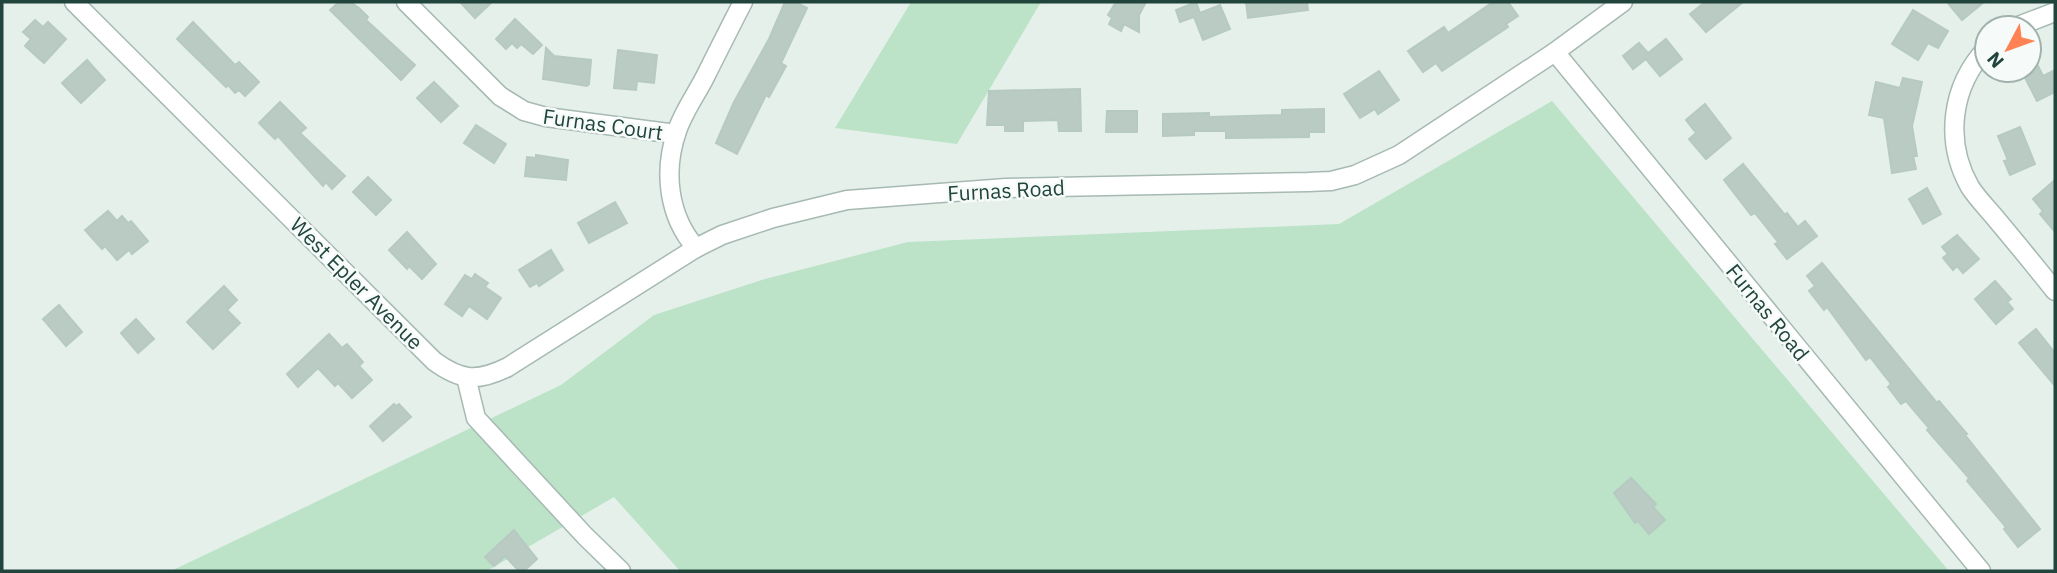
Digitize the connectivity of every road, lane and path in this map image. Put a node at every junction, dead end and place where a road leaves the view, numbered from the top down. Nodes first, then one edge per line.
1 (74, 2) edge
2 (406, 2) edge
3 (743, 2) edge
4 (1621, 3) edge
5 (1555, 52) junction
6 (1973, 65) edge
7 (676, 134) junction
8 (696, 248) junction
9 (2055, 291) edge
10 (466, 377) junction
11 (621, 571) edge
12 (1981, 571) edge

1 - 10 street, West Epler Avenue
2 - 7 street, Furnas Court
3 - 7 street
4 - 5 street, Furnas Road
5 - 8 street, Furnas Road
5 - 12 street, Furnas Road
6 - 9 street
7 - 8 street
8 - 10 street, Furnas Road
10 - 11 street

